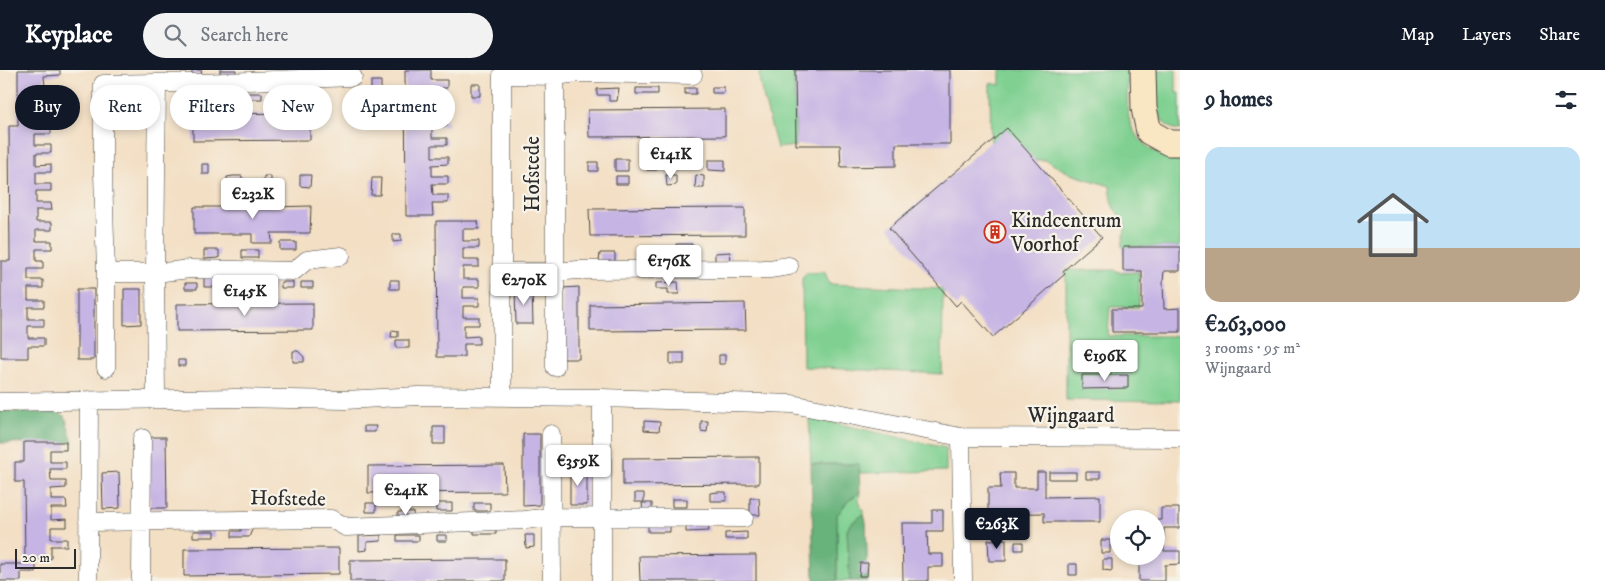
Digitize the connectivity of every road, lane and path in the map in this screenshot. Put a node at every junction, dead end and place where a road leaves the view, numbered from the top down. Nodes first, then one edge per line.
1 (1143, 70) edge
2 (693, 75) dead end
3 (555, 76) junction
4 (352, 77) dead end
5 (157, 84) junction
6 (1180, 143) edge
7 (341, 256) dead end
8 (789, 266) dead end
9 (502, 272) junction
10 (555, 272) junction
11 (106, 273) junction
12 (155, 273) junction
13 (555, 367) dead end
14 (106, 368) dead end
15 (502, 398) junction
16 (602, 398) junction
17 (89, 400) junction
18 (156, 400) junction
19 (0, 402) edge
20 (551, 434) dead end
21 (961, 437) junction
22 (142, 438) dead end
23 (1180, 438) edge
24 (551, 518) junction
25 (602, 518) junction
26 (744, 518) dead end
27 (88, 522) junction
28 (142, 522) junction
29 (88, 581) edge
30 (141, 581) edge
31 (552, 581) edge
32 (602, 581) edge
33 (963, 581) edge

1 - 6 street
2 - 3 street, Hofstede
3 - 9 street, Hofstede
3 - 10 street, Hofstede
4 - 5 street
5 - 11 street
5 - 12 street
7 - 12 street
8 - 10 street
9 - 10 street
9 - 15 street, Hofstede
10 - 13 street, Hofstede
11 - 12 street
11 - 14 street
12 - 18 street
15 - 16 street
15 - 18 street
16 - 21 street, Wijngaard
16 - 25 street
17 - 18 street
17 - 19 street
17 - 27 street
20 - 24 street
21 - 23 street, Wijngaard
21 - 33 street
22 - 28 street
24 - 25 street, Hofstede
24 - 28 street, Hofstede
24 - 31 street
25 - 26 street, Hofstede
25 - 32 street
27 - 28 street, Hofstede
27 - 29 street
28 - 30 street

